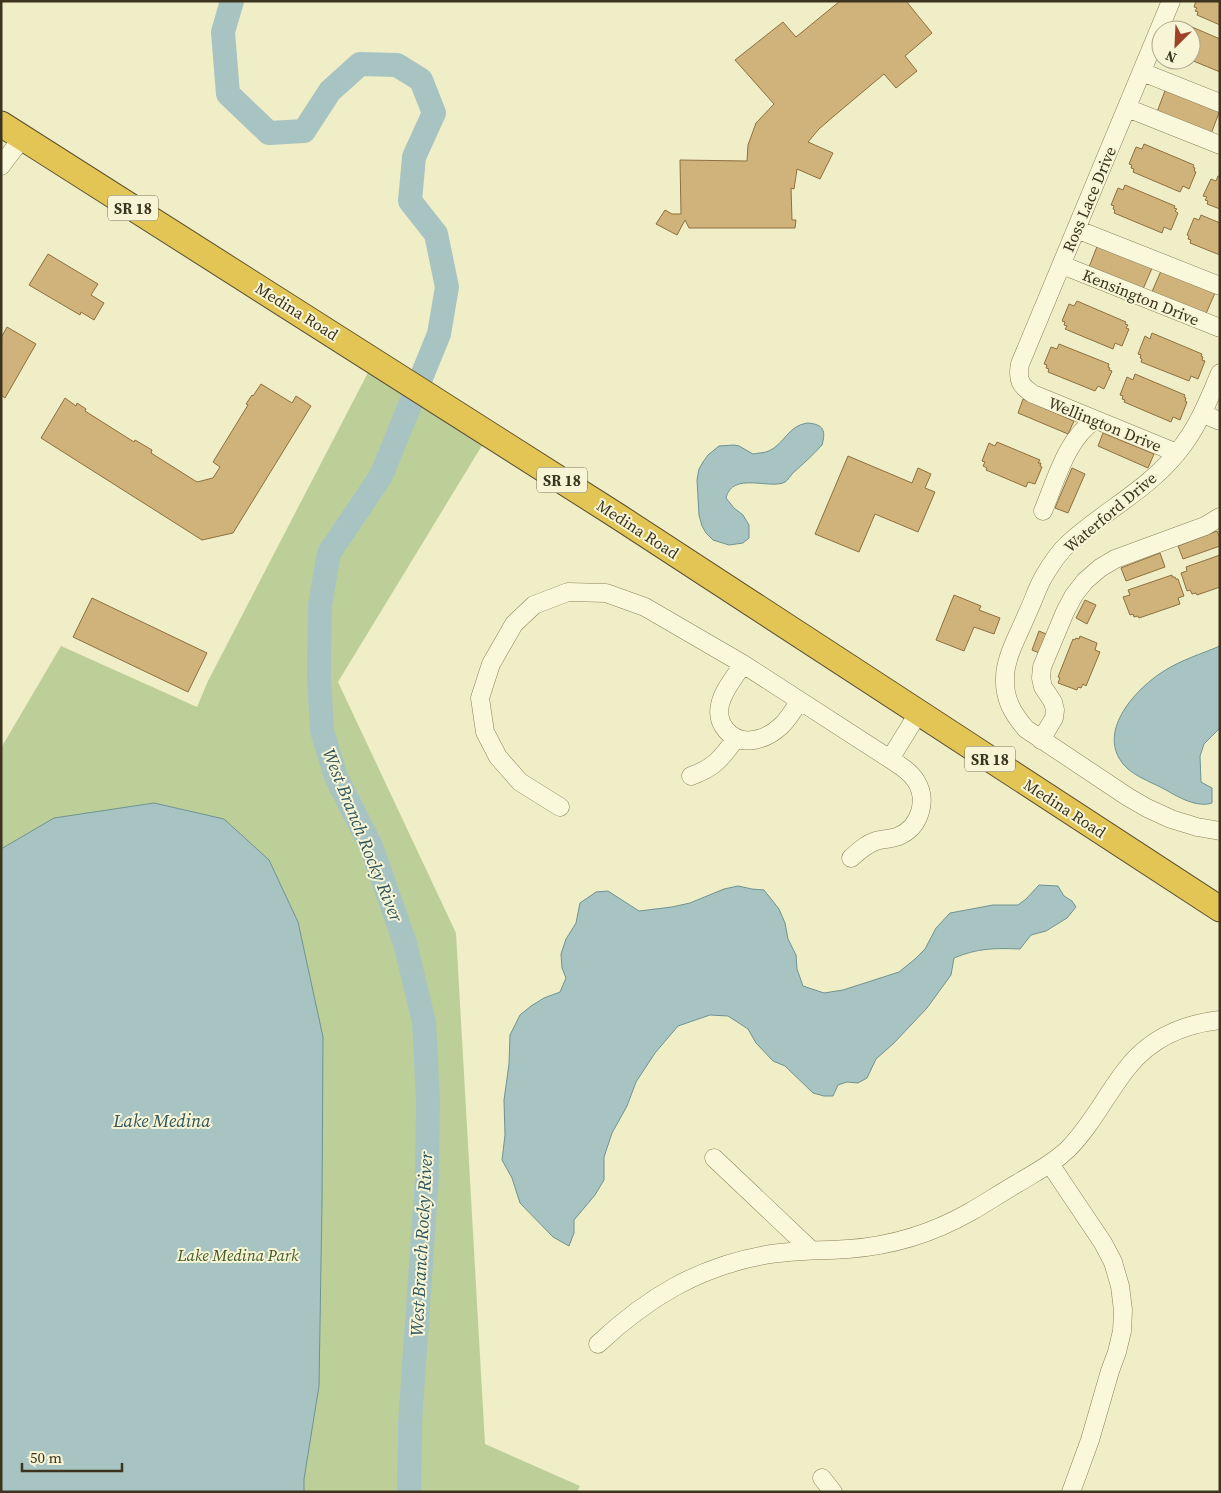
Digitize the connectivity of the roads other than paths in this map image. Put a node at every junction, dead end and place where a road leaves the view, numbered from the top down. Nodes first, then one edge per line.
1 (1171, 1) edge
2 (1142, 72) junction
3 (1220, 103) edge
4 (1127, 108) junction
5 (1, 124) edge
6 (22, 138) junction
7 (1220, 145) edge
8 (1, 166) edge
9 (1076, 228) junction
10 (1062, 265) junction
11 (1220, 286) edge
12 (1220, 328) edge
13 (1220, 373) edge
14 (1033, 394) joint
15 (1203, 414) junction
16 (1095, 420) junction
17 (1220, 421) edge
18 (1177, 454) junction
19 (1043, 511) dead end
20 (1220, 516) edge
21 (742, 664) junction
22 (799, 701) junction
23 (919, 712) junction
24 (736, 738) junction
25 (1041, 740) junction
26 (890, 759) junction
27 (691, 776) dead end
28 (560, 807) dead end
29 (1220, 831) edge
30 (851, 858) dead end
31 (1220, 909) edge
32 (1220, 1020) edge
33 (714, 1158) dead end
34 (1050, 1164) junction
35 (811, 1250) junction
36 (598, 1344) dead end
37 (822, 1478) dead end
38 (833, 1492) edge
39 (1071, 1492) edge

1 - 2 street, Ross Lace Drive
2 - 3 street
2 - 4 street, Ross Lace Drive
4 - 7 street
4 - 9 street, Ross Lace Drive
5 - 6 highway, Medina Road / SR 18
6 - 8 street
6 - 23 highway, Medina Road / SR 18
9 - 10 street, Ross Lace Drive
9 - 11 street
10 - 12 street, Kensington Drive
10 - 14 street, Ross Lace Drive
13 - 15 street, Waterford Drive
14 - 16 street, Wellington Drive
15 - 17 street
15 - 18 street, Waterford Drive
16 - 18 street, Wellington Drive
16 - 19 street
18 - 25 street, Waterford Drive
20 - 25 street
21 - 22 street
21 - 24 street
21 - 28 street
22 - 24 street
22 - 26 street
23 - 26 street
23 - 31 highway, Medina Road / SR 18
24 - 27 street
25 - 29 street, Waterford Drive
26 - 30 street
32 - 34 street
33 - 35 street
34 - 35 street
34 - 39 street
35 - 36 street
37 - 38 street

